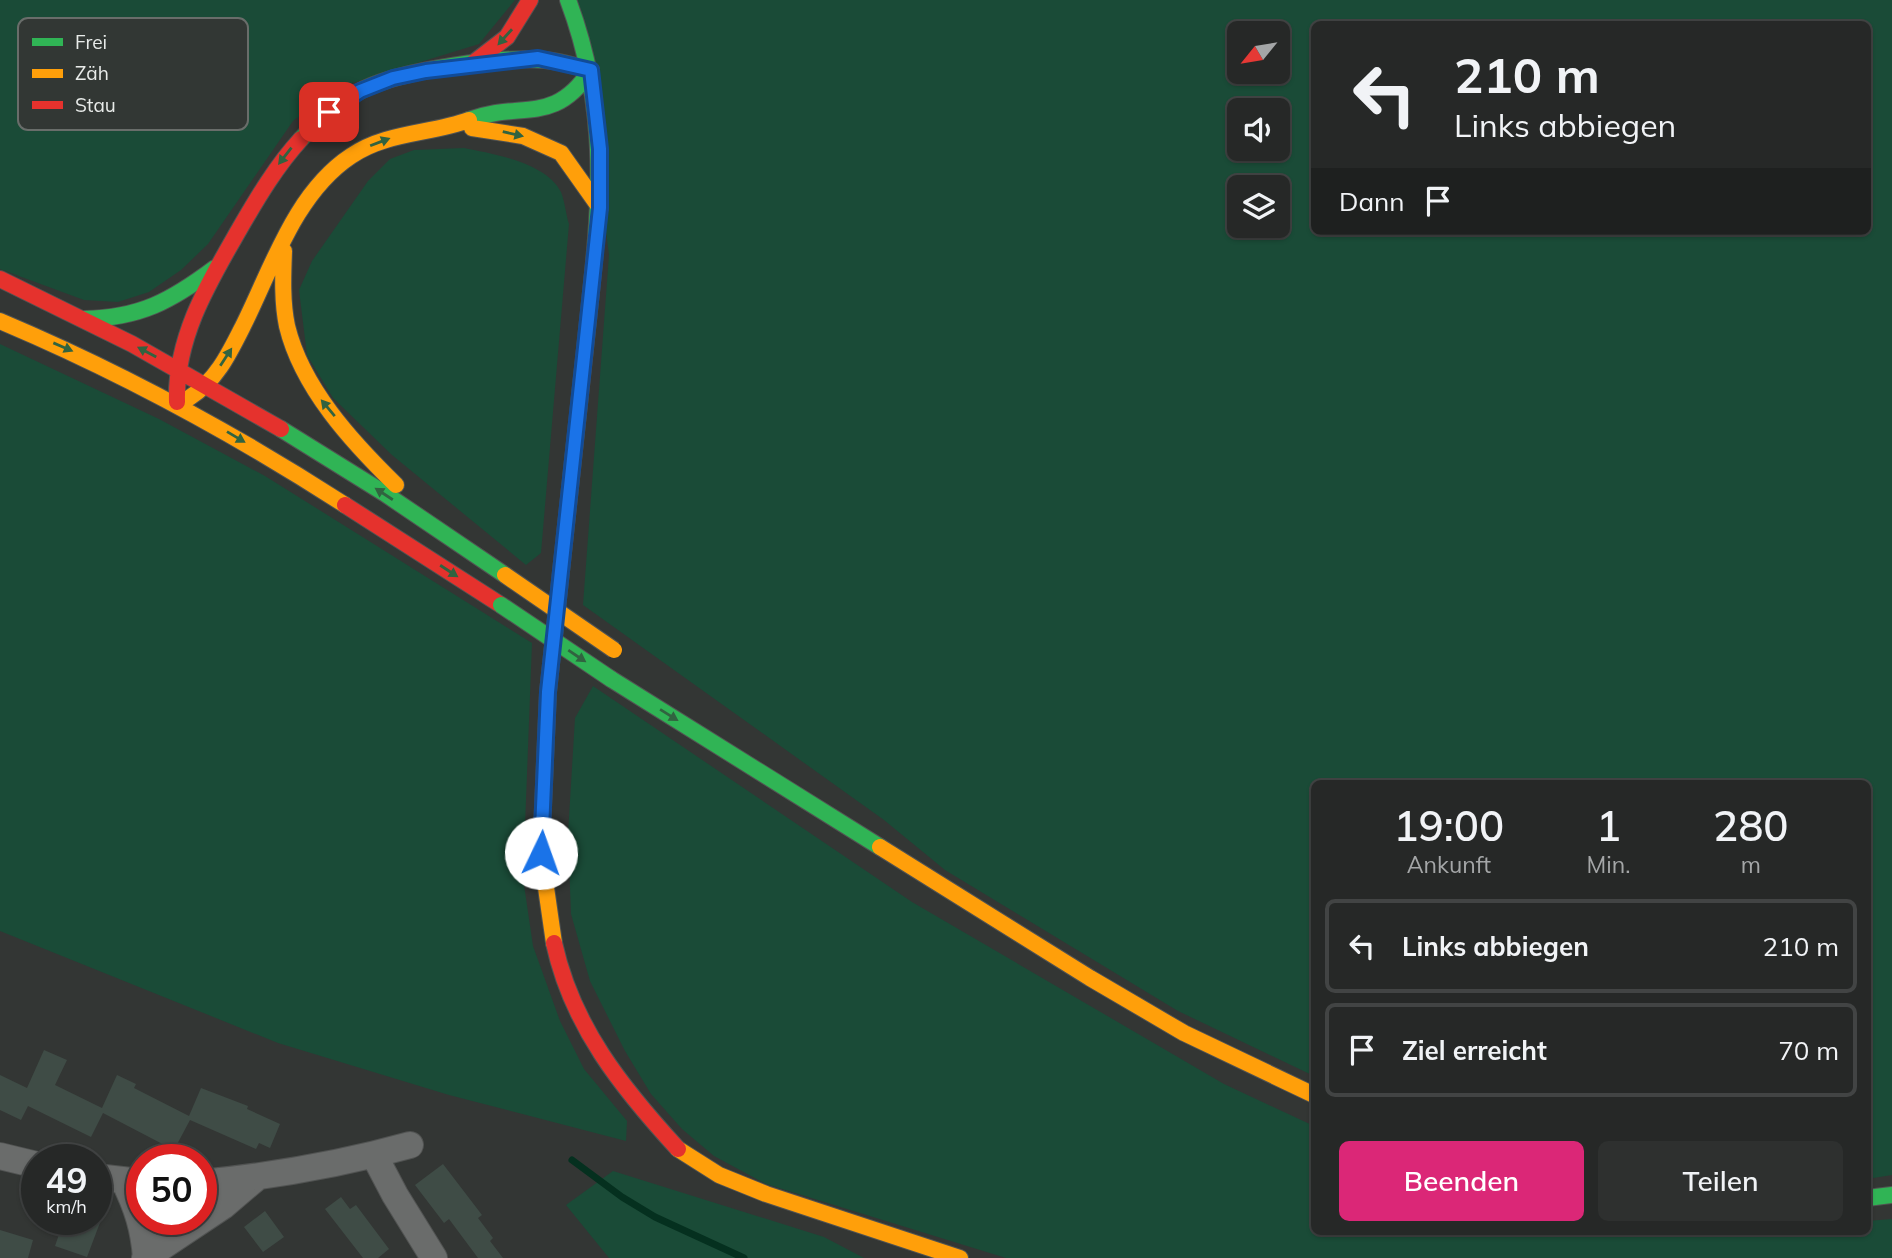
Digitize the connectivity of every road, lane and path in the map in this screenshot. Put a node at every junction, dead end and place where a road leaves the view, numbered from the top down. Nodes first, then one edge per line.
1 (530, 0) edge
2 (568, 0) edge
3 (471, 65) junction
4 (591, 70) junction
5 (450, 126) junction
6 (600, 208) junction
7 (285, 241) junction
8 (218, 265) junction
9 (0, 279) edge
10 (83, 319) junction
11 (0, 321) edge
12 (178, 368) junction
13 (207, 385) junction
14 (177, 402) junction
15 (461, 544) junction
16 (620, 654) dead end
17 (739, 740) dead end
18 (943, 886) junction
19 (1311, 1094) edge
20 (410, 1144) dead end
21 (374, 1155) junction
22 (0, 1156) edge
23 (21, 1161) edge
24 (256, 1178) junction
25 (217, 1182) edge
26 (1892, 1195) edge
27 (1871, 1198) edge
28 (144, 1235) edge
29 (146, 1258) edge
30 (434, 1258) edge
31 (960, 1258) edge

1 -> 3 main road
2 - 4 main road
3 - 4 main road
3 -> 8 main road
4 - 5 main road
4 - 6 main road
5 -> 6 main road
7 -> 5 main road
6 - 31 main road
13 -> 7 main road
15 -> 7 main road
8 - 10 main road
8 - 12 main road
9 - 10 main road
12 -> 10 main road
11 -> 14 main road
12 - 13 main road
12 - 14 main road
13 - 14 main road
15 -> 13 main road
14 -> 18 main road, bridge
15 - 16 main road, bridge
17 - 18 main road
18 - 19 main road
20 - 21 street
21 - 24 street
21 - 30 street
22 - 23 street
24 - 25 street
24 - 29 street
26 - 27 main road
28 - 29 street

